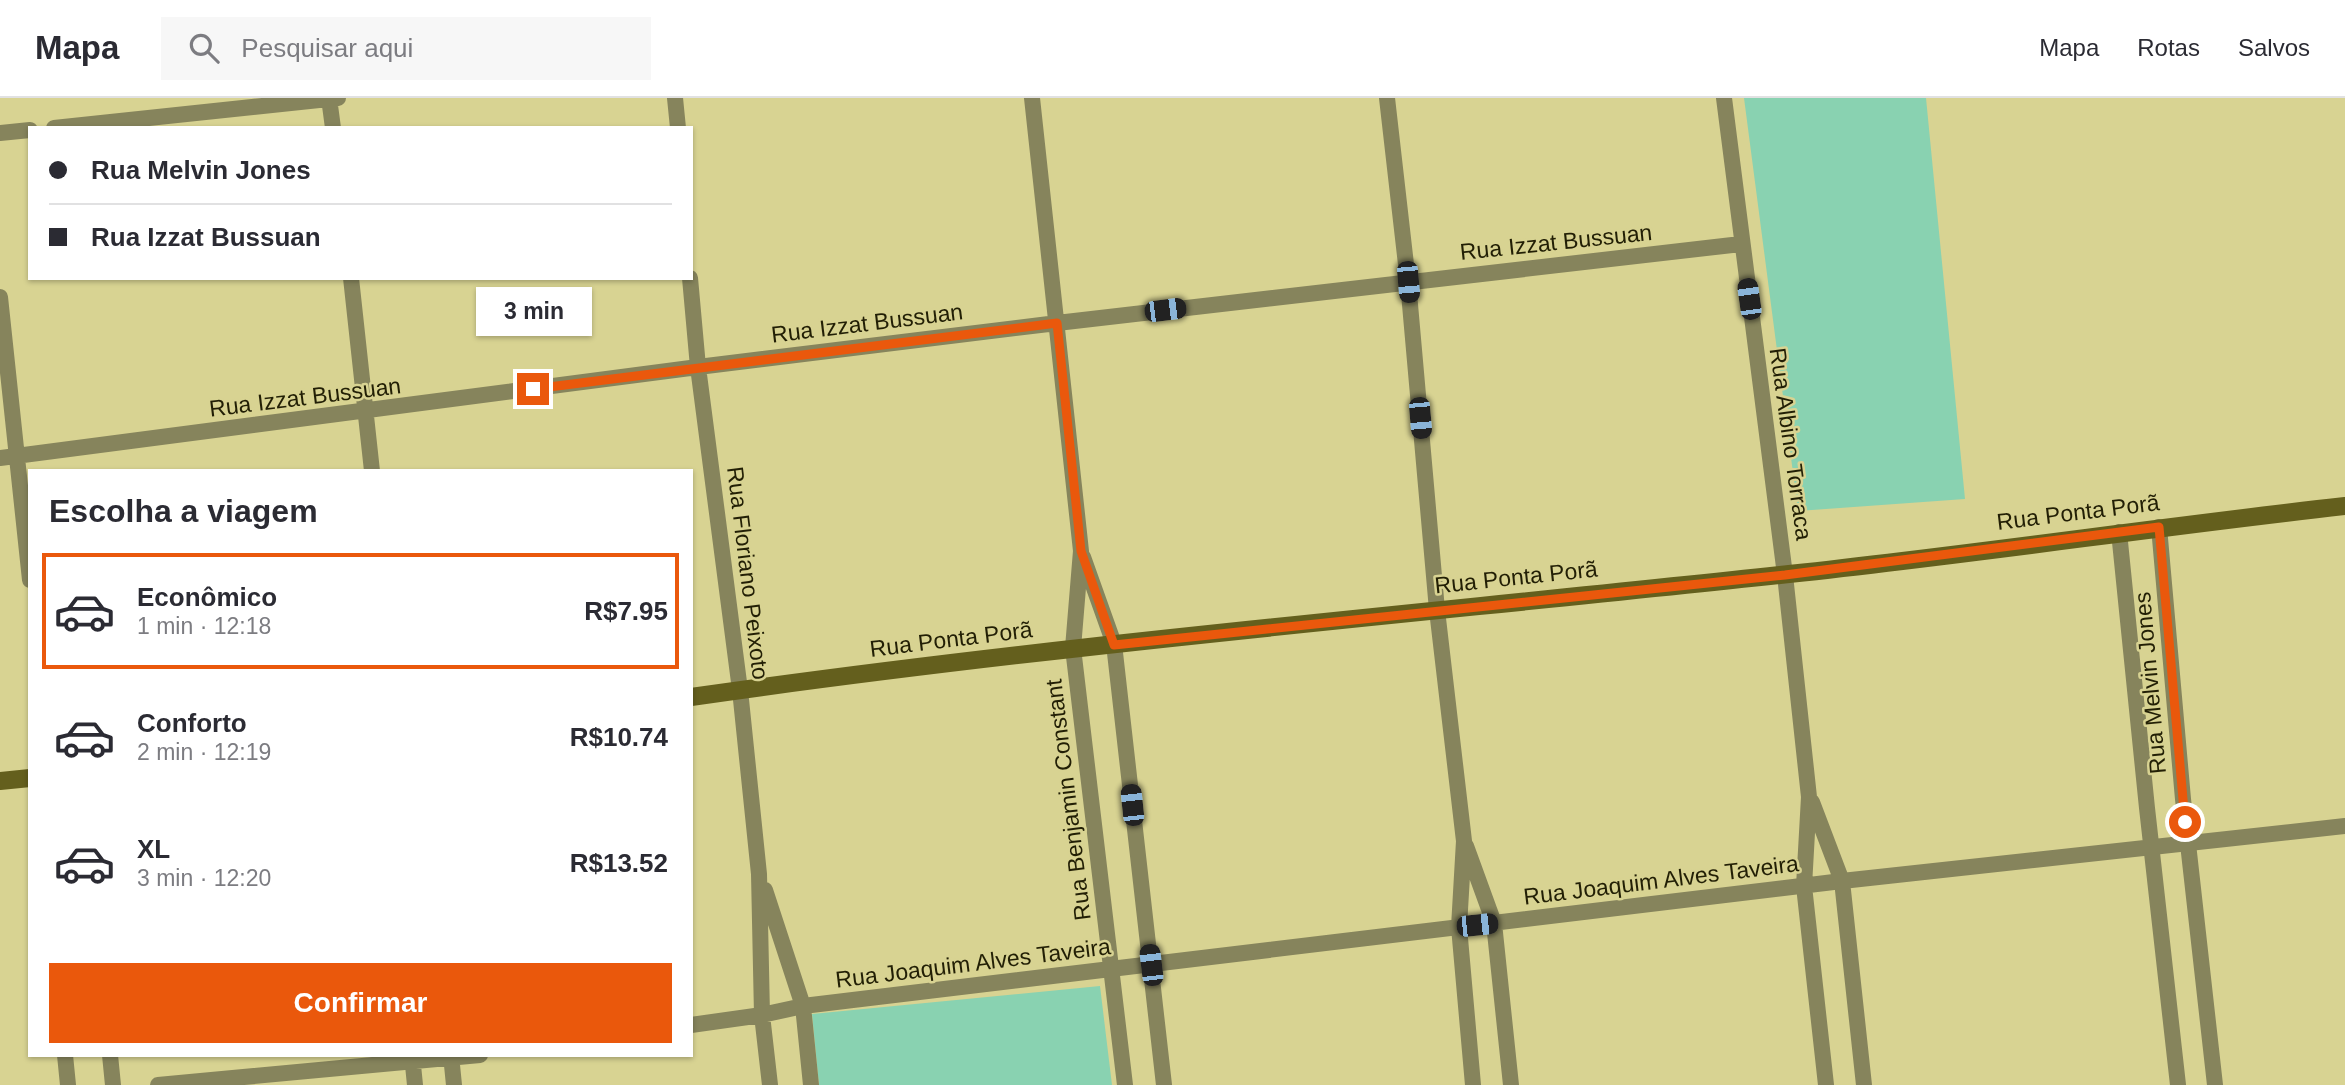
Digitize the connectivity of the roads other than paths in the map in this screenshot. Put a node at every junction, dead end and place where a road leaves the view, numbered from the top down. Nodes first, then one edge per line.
1 (329, 98) edge
2 (338, 98) edge
3 (675, 98) edge
4 (1032, 98) edge
5 (1387, 98) edge
6 (1724, 98) edge
7 (72, 126) edge
8 (333, 126) edge
9 (678, 126) edge
10 (28, 130) edge
11 (0, 133) edge
12 (1741, 244) junction
13 (351, 280) edge
14 (690, 280) edge
15 (1408, 282) junction
16 (0, 297) edge
17 (1057, 323) junction
18 (698, 367) junction
19 (367, 412) junction
20 (8, 458) edge
21 (372, 469) edge
22 (2345, 506) edge
23 (2159, 527) junction
24 (2119, 532) junction
25 (1081, 551) junction
26 (28, 569) edge
27 (1785, 575) junction
28 (1437, 610) junction
29 (1114, 645) junction
30 (1073, 648) junction
31 (740, 690) junction
32 (693, 697) edge
33 (28, 778) edge
34 (0, 782) edge
35 (1809, 797) junction
36 (2345, 826) edge
37 (1464, 841) junction
38 (2188, 844) junction
39 (2151, 848) junction
40 (760, 874) junction
41 (1842, 881) junction
42 (1804, 886) junction
43 (1494, 923) junction
44 (1459, 927) junction
45 (1151, 965) junction
46 (1111, 970) junction
47 (803, 1006) junction
48 (762, 1015) junction
49 (693, 1025) edge
50 (65, 1057) edge
51 (110, 1057) edge
52 (451, 1057) edge
53 (412, 1058) edge
54 (68, 1085) edge
55 (113, 1085) edge
56 (158, 1085) edge
57 (415, 1085) edge
58 (454, 1085) edge
59 (770, 1085) edge
60 (811, 1085) edge
61 (1125, 1085) edge
62 (1164, 1085) edge
63 (1473, 1085) edge
64 (1510, 1085) edge
65 (1826, 1085) edge
66 (1864, 1085) edge
67 (2178, 1085) edge
68 (2215, 1085) edge

1 - 2 street
1 - 7 street
1 - 8 street
3 - 9 street
4 - 17 street, Rua Benjamin Constant
5 - 15 street
6 - 12 street, Rua Albino Torraca
10 - 11 street
12 - 15 street, Rua Izzat Bussuan
12 - 27 street, Rua Albino Torraca
13 - 19 street
14 - 18 street, Rua Floriano Peixoto
15 - 17 street, Rua Izzat Bussuan
15 - 28 street
16 - 20 street
17 - 18 street, Rua Izzat Bussuan
17 - 25 street, Rua Benjamin Constant
18 - 19 street, Rua Izzat Bussuan
18 - 31 street, Rua Floriano Peixoto
19 - 20 street, Rua Izzat Bussuan
19 - 21 street
20 - 26 street
22 - 23 street, Rua Ponta Porã
23 - 24 street, Rua Ponta Porã
23 - 38 street, Rua Melvin Jones
24 - 27 street, Rua Ponta Porã
24 - 39 street, Rua Melvin Jones
25 - 29 street, Rua Benjamin Constant
25 - 30 street, Rua Benjamin Constant
27 - 28 street, Rua Ponta Porã
27 - 35 street, Rua Albino Torraca
28 - 29 street, Rua Ponta Porã
28 - 37 street
29 - 30 street, Rua Ponta Porã
29 - 45 street, Rua Benjamin Constant
30 - 31 street, Rua Ponta Porã
30 - 46 street, Rua Benjamin Constant
31 - 32 street, Rua Ponta Porã
31 - 40 street, Rua Floriano Peixoto
33 - 34 street
35 - 41 street, Rua Albino Torraca
35 - 42 street, Rua Albino Torraca
36 - 38 street, Rua Joaquim Alves Taveira
37 - 43 street
37 - 44 street
38 - 39 street, Rua Joaquim Alves Taveira
38 - 68 street, Rua Melvin Jones
39 - 41 street, Rua Joaquim Alves Taveira
39 - 67 street, Rua Melvin Jones
40 - 47 street, Rua Floriano Peixoto
40 - 48 street, Rua Floriano Peixoto
41 - 42 street, Rua Joaquim Alves Taveira
41 - 66 street, Rua Albino Torraca
42 - 43 street, Rua Joaquim Alves Taveira
42 - 65 street, Rua Albino Torraca
43 - 44 street, Rua Joaquim Alves Taveira
43 - 64 street
44 - 45 street, Rua Joaquim Alves Taveira
44 - 63 street
45 - 46 street, Rua Joaquim Alves Taveira
45 - 62 street, Rua Benjamin Constant
46 - 47 street, Rua Joaquim Alves Taveira
46 - 61 street, Rua Benjamin Constant
47 - 48 street, Rua Joaquim Alves Taveira
47 - 60 street, Rua Floriano Peixoto
48 - 49 street, Rua Joaquim Alves Taveira
48 - 59 street, Rua Floriano Peixoto
50 - 54 street
51 - 55 street
52 - 53 street
52 - 58 street
53 - 56 street
53 - 57 street

